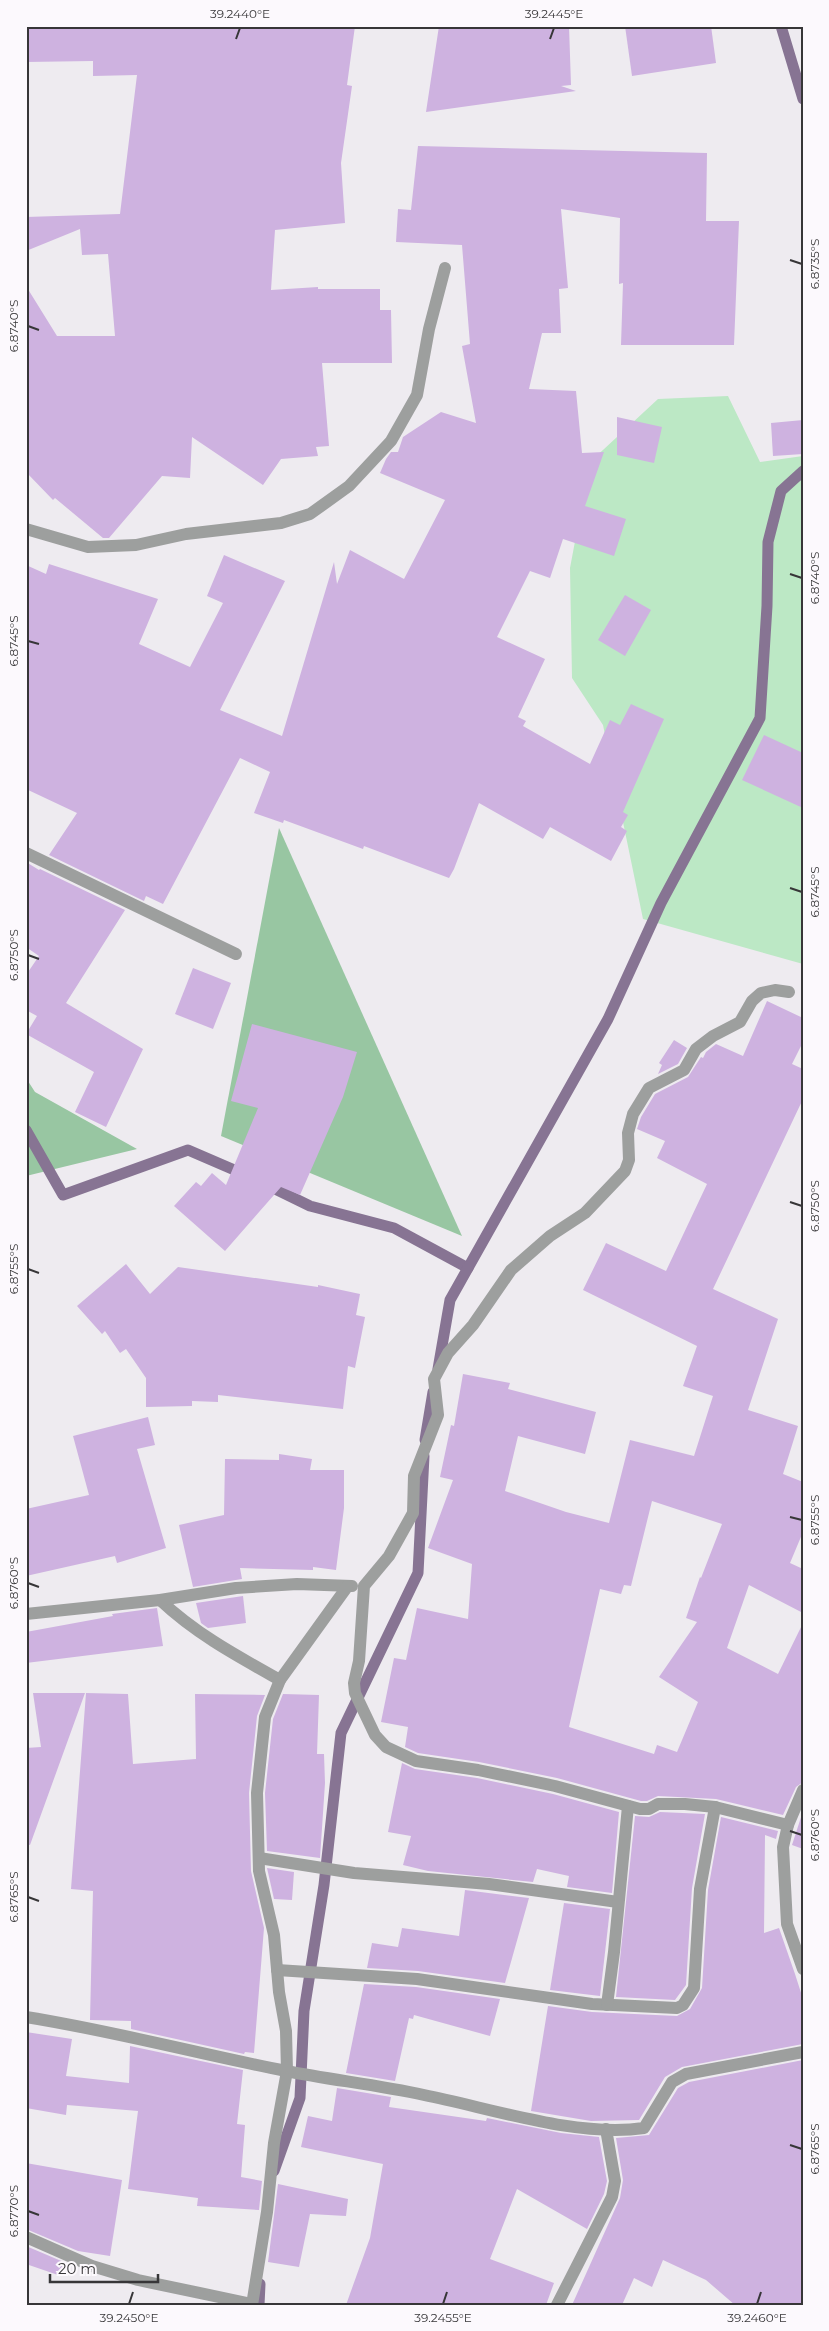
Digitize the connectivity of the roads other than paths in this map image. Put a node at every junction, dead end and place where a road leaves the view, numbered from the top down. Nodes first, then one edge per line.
1 (445, 268) dead end
2 (26, 529) edge
3 (26, 853) edge
4 (236, 954) dead end
5 (789, 992) dead end
6 (364, 1586) junction
7 (347, 1587) junction
8 (160, 1600) junction
9 (26, 1614) edge
10 (280, 1680) junction
11 (803, 1790) edge
12 (628, 1806) junction
13 (715, 1807) junction
14 (788, 1825) junction
15 (258, 1858) junction
16 (618, 1902) junction
17 (803, 1968) edge
18 (278, 1970) junction
19 (607, 2004) junction
20 (26, 2017) edge
21 (803, 2052) edge
22 (286, 2071) junction
23 (606, 2129) junction
24 (26, 2237) edge
25 (252, 2304) edge
26 (557, 2305) edge

1 - 2 street
3 - 4 street
5 - 6 street
6 - 7 street
6 - 12 street
7 - 8 street
7 - 10 street
8 - 9 street
8 - 10 street
10 - 15 street
11 - 14 street
12 - 13 street
12 - 16 street
13 - 14 street
13 - 19 street
14 - 17 street
15 - 16 street
15 - 18 street
16 - 19 street
18 - 19 street
18 - 22 street
20 - 22 street
21 - 23 street
22 - 23 street
22 - 25 street
23 - 26 street
24 - 25 street

